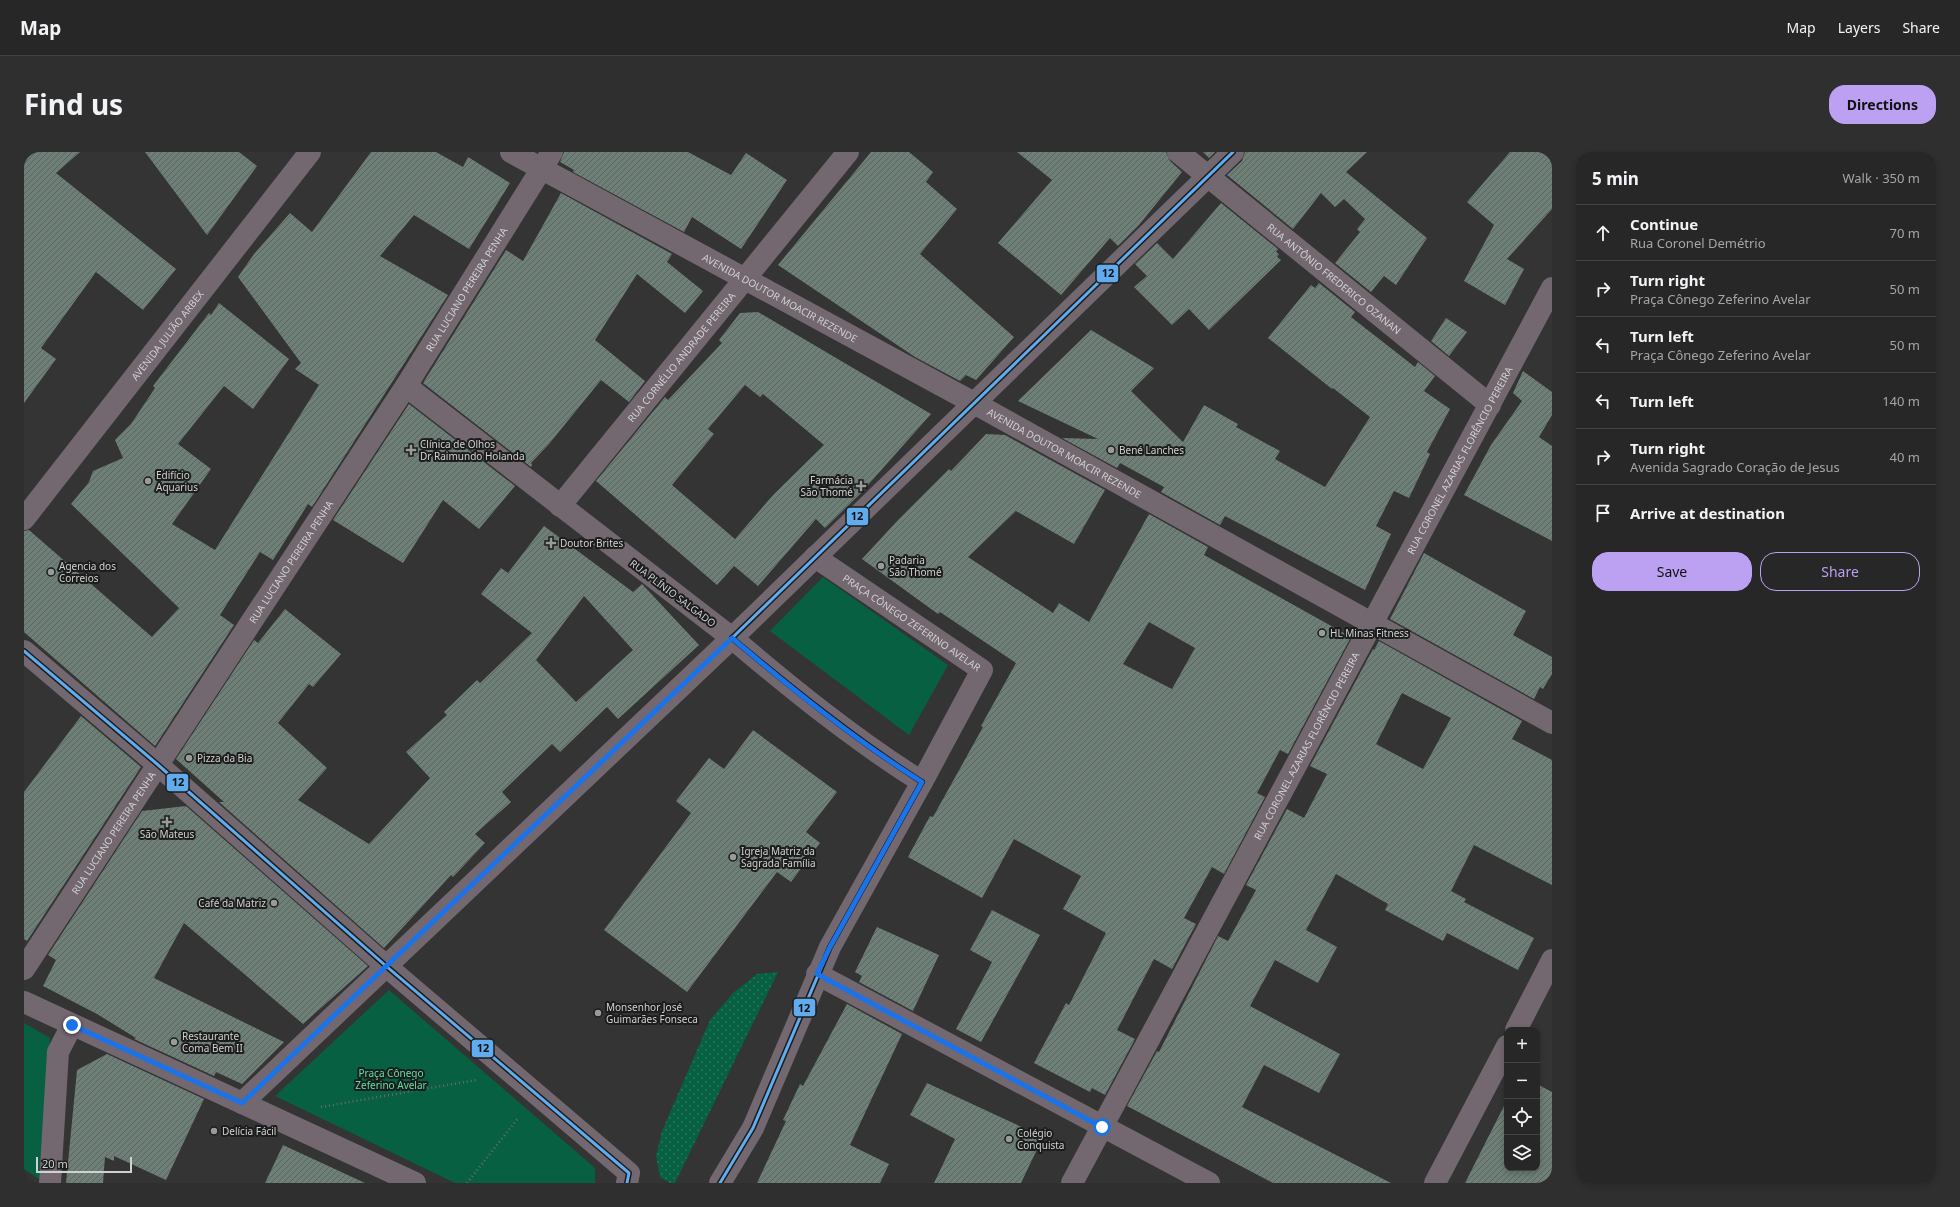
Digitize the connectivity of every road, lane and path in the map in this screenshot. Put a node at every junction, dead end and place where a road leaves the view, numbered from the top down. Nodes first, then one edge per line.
1 (310, 152) edge
2 (511, 152) edge
3 (848, 152) edge
4 (1178, 152) edge
5 (1233, 152) edge
6 (547, 160) edge
7 (1208, 176) junction
8 (744, 279) junction
9 (1552, 288) edge
10 (406, 386) junction
11 (974, 403) junction
12 (1490, 405) junction
13 (560, 506) junction
14 (24, 519) edge
15 (815, 557) junction
16 (1372, 625) junction
17 (732, 638) junction
18 (24, 651) edge
19 (1552, 724) edge
20 (157, 764) junction
21 (922, 782) junction
22 (1552, 960) edge
23 (386, 966) junction
24 (24, 969) edge
25 (817, 974) junction
26 (24, 1002) edge
27 (72, 1025) junction
28 (1518, 1027) edge
29 (1504, 1052) edge
30 (511, 1072) junction
31 (538, 1096) junction
32 (242, 1103) junction
33 (274, 1118) junction
34 (1102, 1127) junction
35 (50, 1183) edge
36 (415, 1183) edge
37 (467, 1183) edge
38 (627, 1183) edge
39 (720, 1183) edge
40 (1072, 1183) edge
41 (1209, 1183) edge
42 (1436, 1183) edge

1 - 14 street, AVENIDA JULIÃO ARBEX
2 - 6 street, AVENIDA DOUTOR MOACIR REZENDE
3 - 8 street, RUA CORNÉLIO ANDRADE PEREIRA
4 - 7 street, RUA ANTÔNIO FREDERICO OZANAN
5 - 7 street
6 - 8 street, AVENIDA DOUTOR MOACIR REZENDE
6 - 10 street, RUA LUCIANO PEREIRA PENHA
7 - 11 street
7 - 12 street, RUA ANTÔNIO FREDERICO OZANAN
8 - 11 street, AVENIDA DOUTOR MOACIR REZENDE
8 - 13 street, RUA CORNÉLIO ANDRADE PEREIRA
9 - 12 street, RUA CORONEL AZARIAS FLORÊNCIO PEREIRA
10 - 13 street, RUA PLÍNIO SALGADO
10 - 20 street, RUA LUCIANO PEREIRA PENHA
11 - 15 street
11 - 16 street, AVENIDA DOUTOR MOACIR REZENDE
12 - 16 street, RUA CORONEL AZARIAS FLORÊNCIO PEREIRA
13 - 17 street, RUA PLÍNIO SALGADO
15 - 17 street
15 - 21 street, PRAÇA CÔNEGO ZEFERINO AVELAR
16 - 19 street, AVENIDA DOUTOR MOACIR REZENDE
16 - 34 street, RUA CORONEL AZARIAS FLORÊNCIO PEREIRA
17 - 21 street
17 - 23 street
18 - 20 street
20 - 23 street
20 - 24 street, RUA LUCIANO PEREIRA PENHA
21 - 25 street, PRAÇA CÔNEGO ZEFERINO AVELAR
22 - 28 street
23 - 30 street
23 - 32 street
25 - 34 street
25 - 39 street, PRAÇA CÔNEGO ZEFERINO AVELAR
26 - 27 street
27 - 32 street
27 - 35 street
29 - 42 street
30 - 31 street
30 - 33 path
31 - 37 path
31 - 38 street
32 - 33 street
33 - 36 street
34 - 40 street, RUA CORONEL AZARIAS FLORÊNCIO PEREIRA
34 - 41 street

